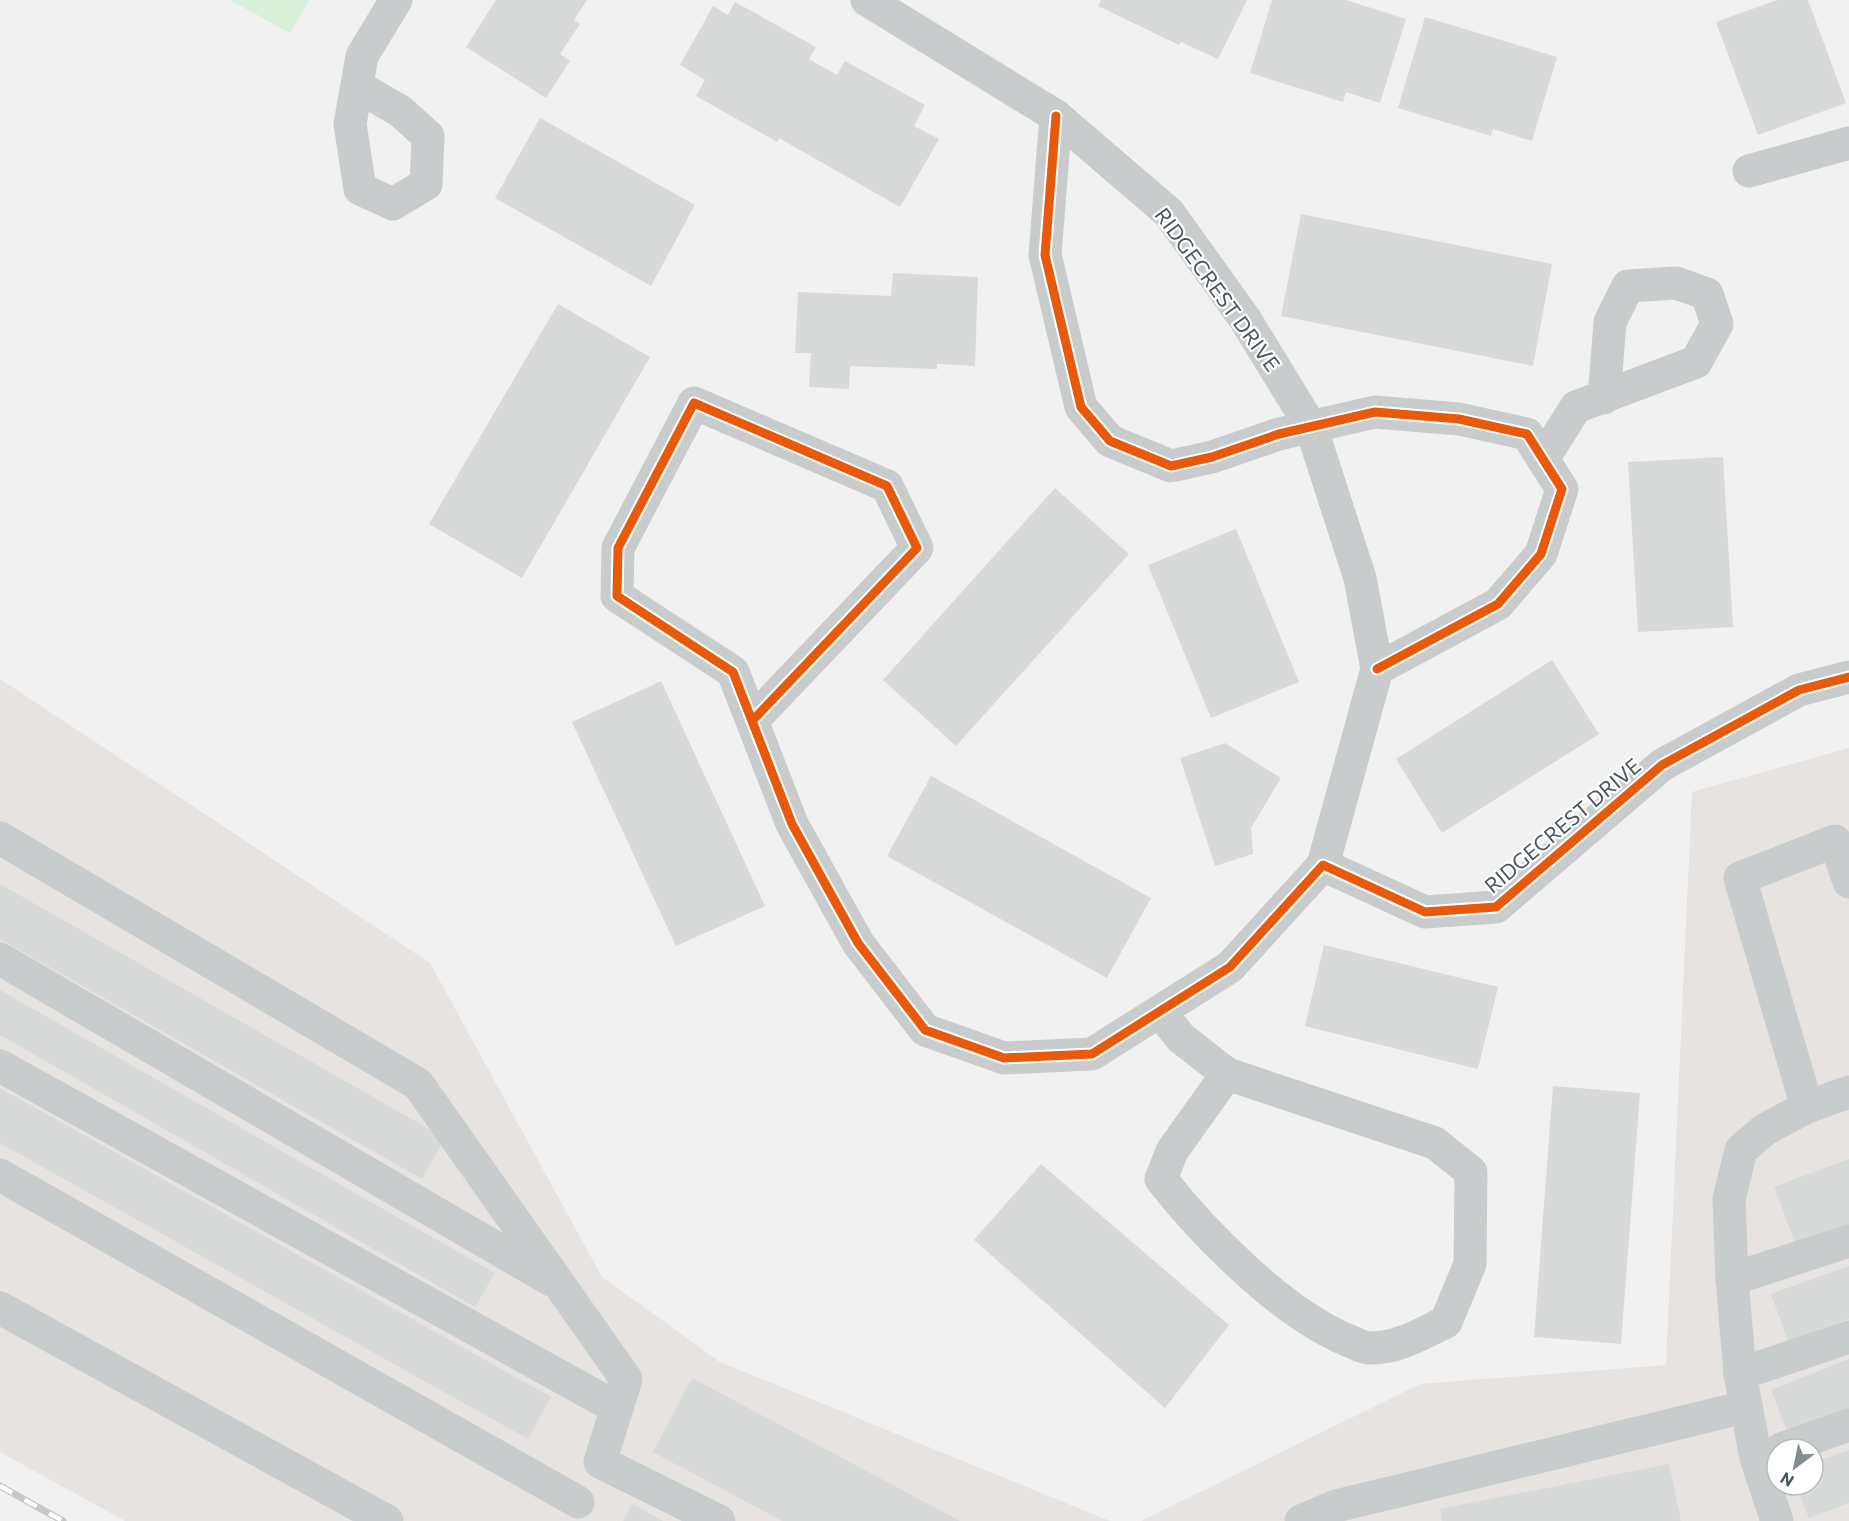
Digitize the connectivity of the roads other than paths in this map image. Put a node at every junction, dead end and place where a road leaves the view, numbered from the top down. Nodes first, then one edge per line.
1 (396, 0) edge
2 (867, 0) edge
3 (357, 86) dead end
4 (1056, 116) junction
5 (1849, 143) edge
6 (1749, 171) dead end
7 (1604, 398) dead end
8 (1311, 427) junction
9 (1543, 459) junction
10 (1377, 669) junction
11 (1849, 677) edge
12 (752, 721) junction
13 (0, 838) edge
14 (1323, 865) junction
15 (1849, 882) edge
16 (0, 959) edge
17 (1160, 1012) junction
18 (0, 1066) edge
19 (1227, 1074) junction
20 (1849, 1092) edge
21 (1807, 1107) junction
22 (0, 1175) edge
23 (1849, 1240) edge
24 (1731, 1279) junction
25 (561, 1286) junction
26 (0, 1308) edge
27 (1849, 1337) edge
28 (1740, 1374) junction
29 (1745, 1407) junction
30 (617, 1408) junction
31 (1849, 1425) edge
32 (1814, 1437) edge
33 (1765, 1442) edge
34 (600, 1462) junction
35 (1775, 1497) edge
36 (573, 1511) edge
37 (387, 1521) edge
38 (719, 1521) edge
39 (1301, 1521) edge
40 (1777, 1521) edge

1 - 3 street
2 - 4 street, RIDGECREST DRIVE
4 - 8 street, RIDGECREST DRIVE
4 - 8 street
5 - 6 street
7 - 9 street
8 - 9 street
8 - 10 street, RIDGECREST DRIVE
9 - 10 street
10 - 14 street, RIDGECREST DRIVE
11 - 14 street, RIDGECREST DRIVE
12 - 12 street, RIDGECREST DRIVE
12 - 17 street, RIDGECREST DRIVE
13 - 25 street
14 - 17 street, RIDGECREST DRIVE
15 - 21 street
16 - 25 street
17 - 19 street
18 - 30 street
19 - 19 street
20 - 21 street
21 - 24 street
22 - 36 street
23 - 24 street
24 - 28 street
25 - 30 street
26 - 37 street
27 - 28 street
28 - 29 street
29 - 33 street
29 - 39 street
30 - 34 street
31 - 32 street
34 - 36 street
34 - 38 street
35 - 40 street

